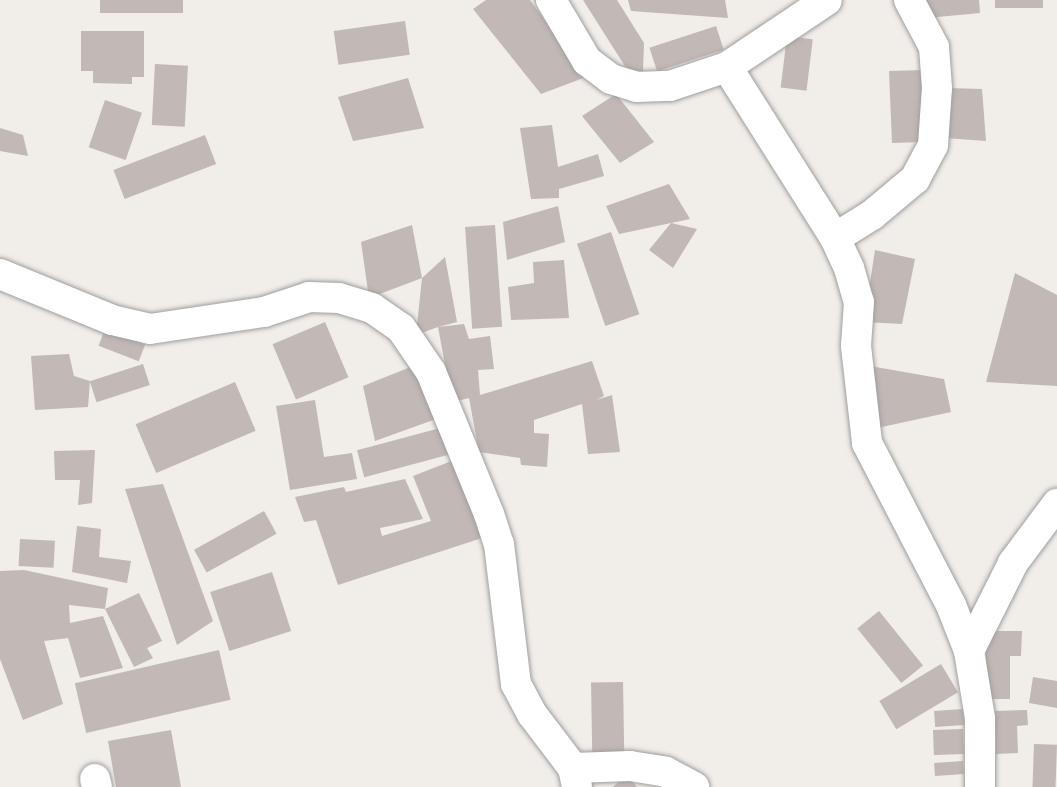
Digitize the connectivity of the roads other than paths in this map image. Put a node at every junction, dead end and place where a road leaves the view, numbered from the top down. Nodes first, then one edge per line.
1 (550, 0) edge
2 (827, 0) edge
3 (909, 0) edge
4 (727, 67) junction
5 (835, 238) junction
6 (0, 274) edge
7 (1057, 504) edge
8 (969, 651) junction
9 (575, 778) edge
10 (694, 787) edge
11 (980, 787) edge

1 - 4 street
2 - 4 street
3 - 5 street
4 - 5 street
5 - 8 street
6 - 9 street
7 - 8 street
8 - 11 street
9 - 10 street

